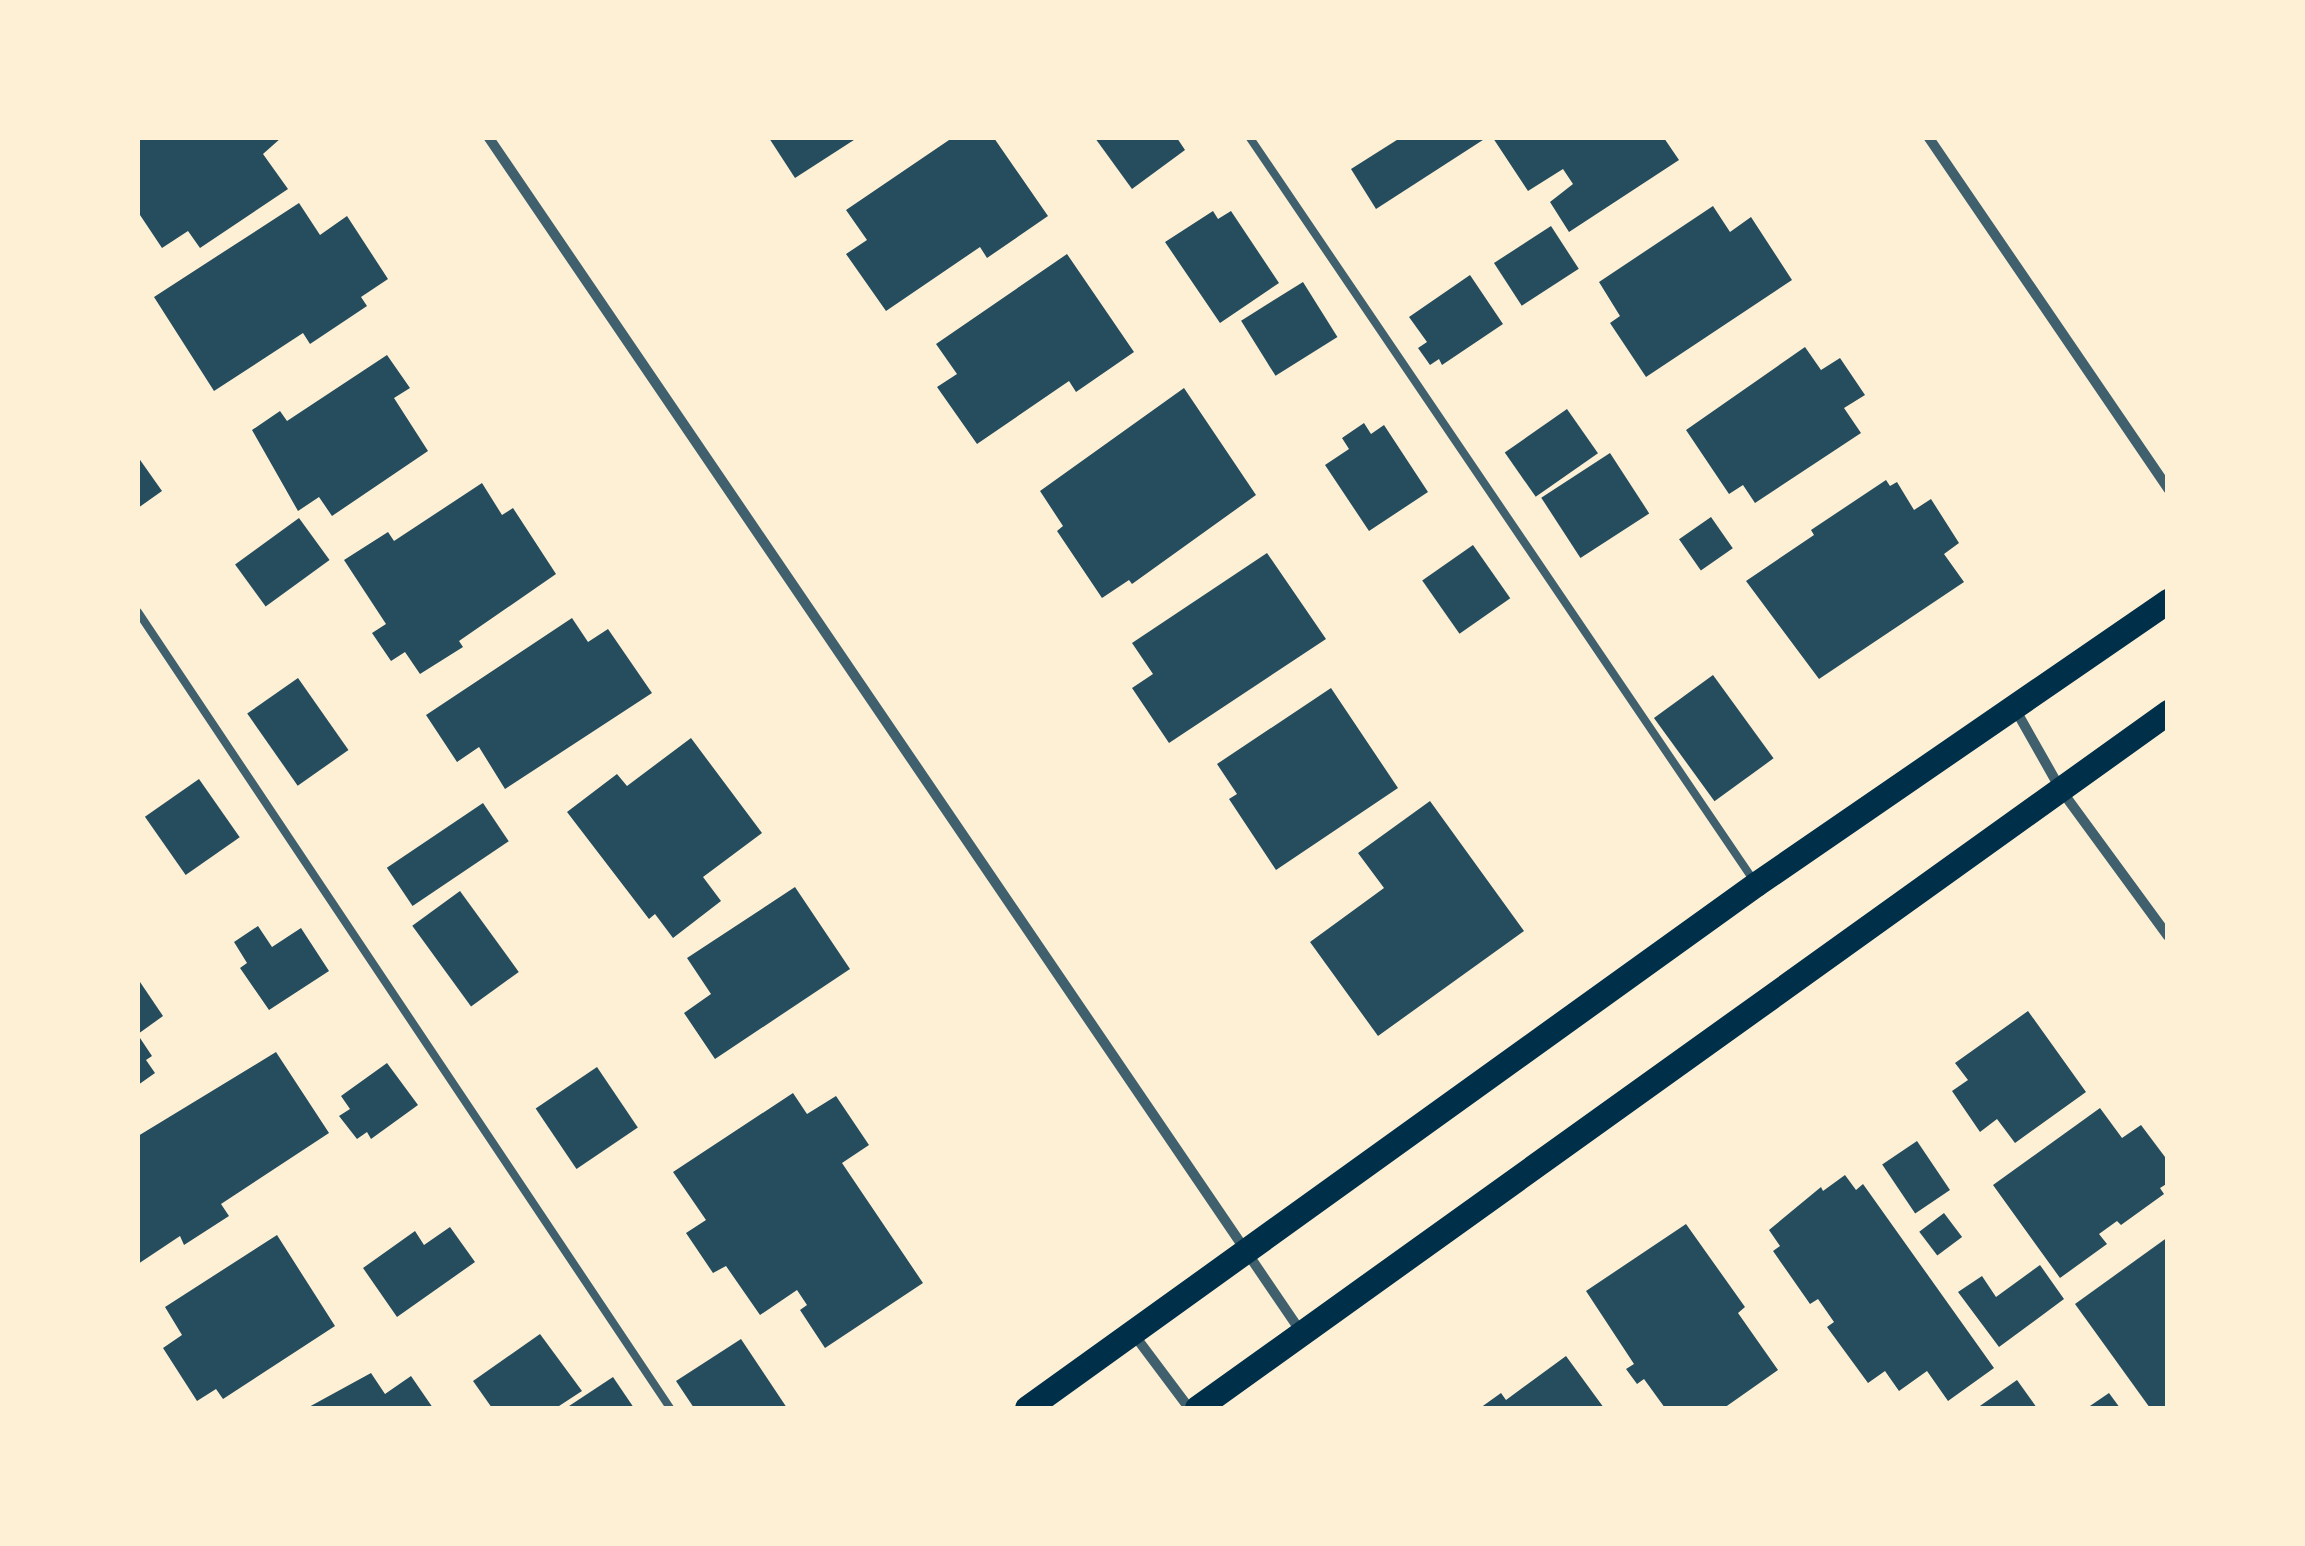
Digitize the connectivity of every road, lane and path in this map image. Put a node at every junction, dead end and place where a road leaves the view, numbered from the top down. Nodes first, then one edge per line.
1 (489, 138) edge
2 (1250, 138) edge
3 (1929, 138) edge
4 (2168, 489) edge
5 (2168, 600) edge
6 (138, 612) edge
7 (2014, 706) junction
8 (2168, 712) edge
9 (2062, 790) junction
10 (1756, 884) junction
11 (2168, 936) edge
12 (1242, 1252) junction
13 (1131, 1331) junction
14 (1302, 1334) junction
15 (670, 1408) edge
16 (1027, 1408) edge
17 (1188, 1408) edge
18 (1197, 1408) edge

1 - 12 street
2 - 10 lane
3 - 4 street
5 - 7 main road
6 - 15 lane
7 - 9 street
7 - 10 main road
8 - 9 main road
9 - 11 street
9 - 14 main road
10 - 12 main road
12 - 13 main road
12 - 14 street
13 - 16 main road
13 - 17 street
14 - 18 main road

